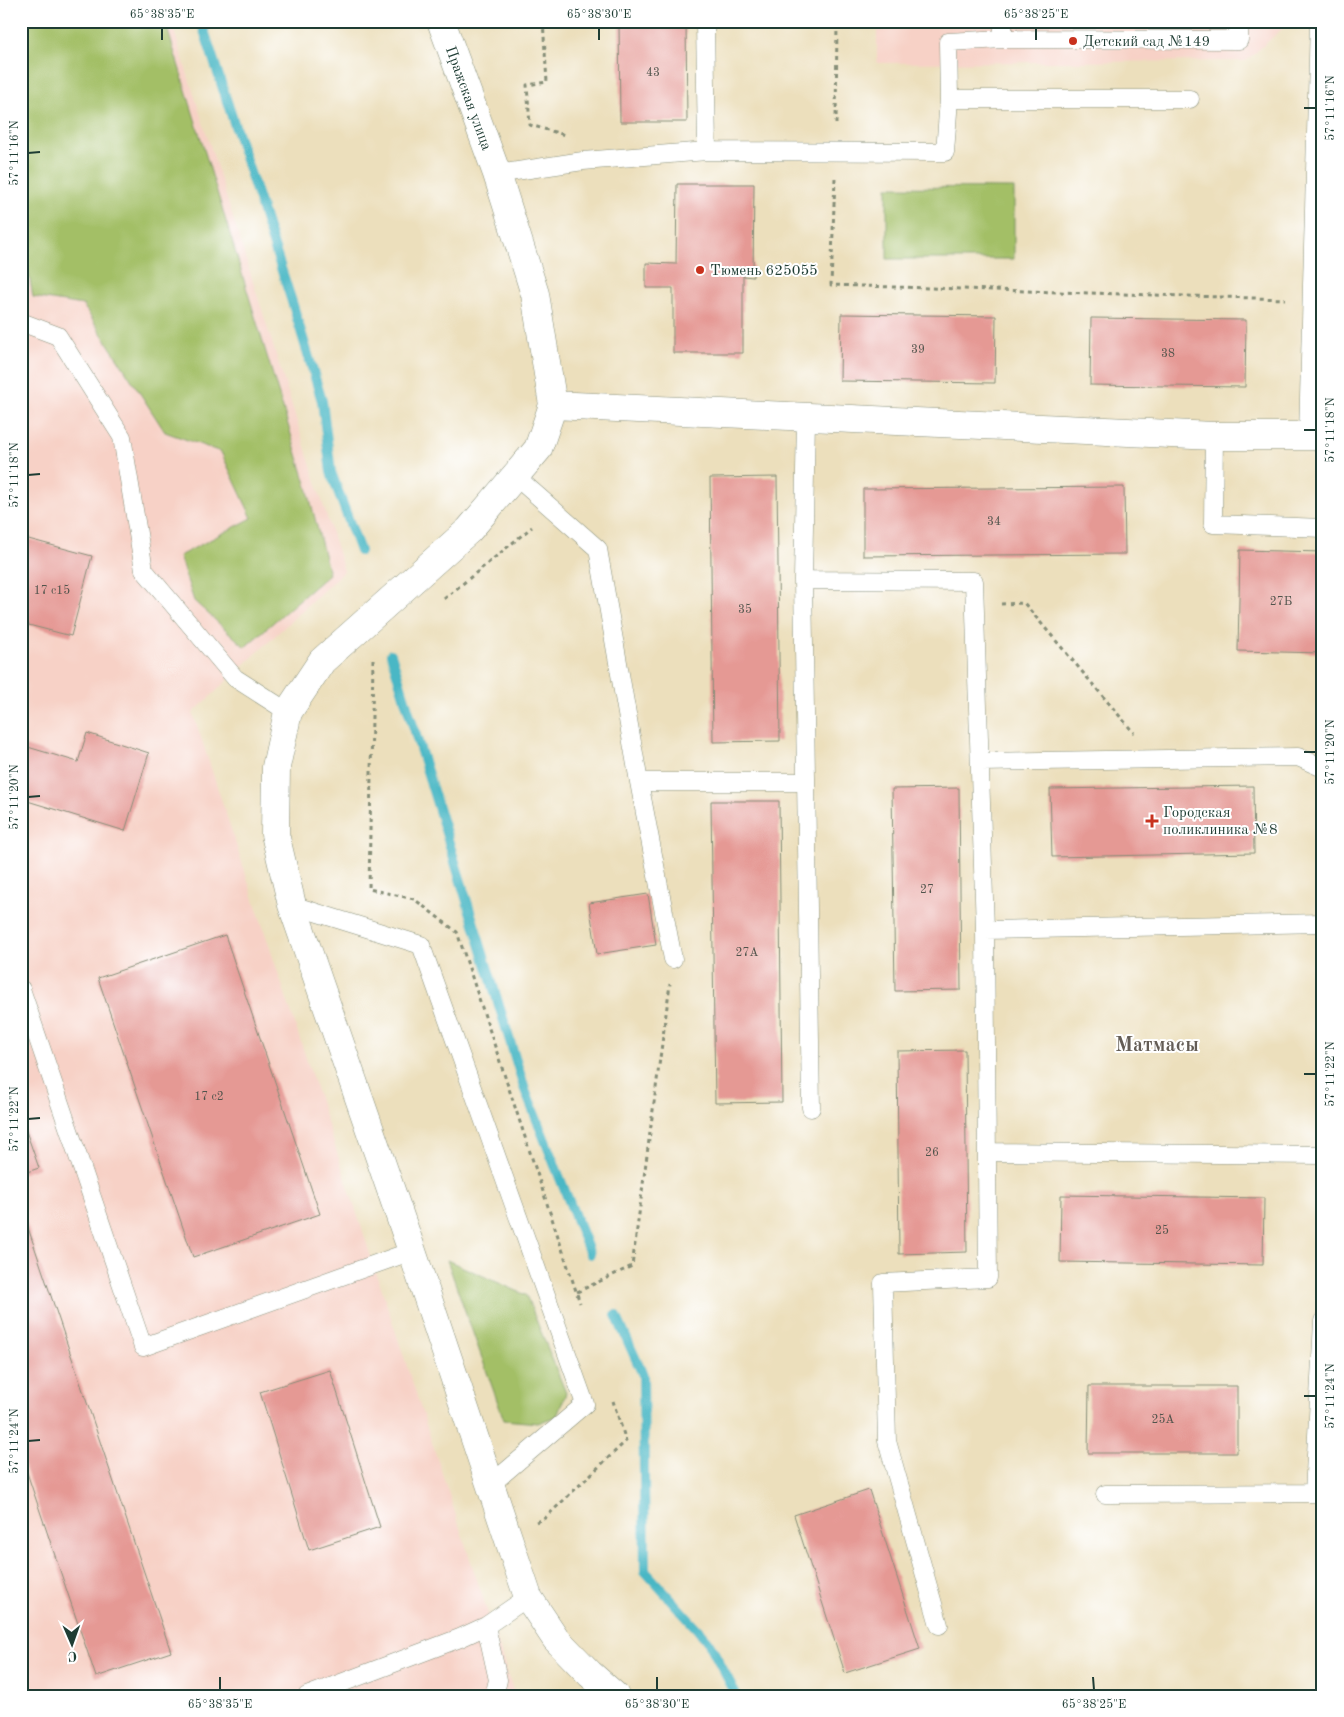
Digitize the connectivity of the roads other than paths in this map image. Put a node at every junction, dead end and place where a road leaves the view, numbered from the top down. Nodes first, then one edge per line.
1 (441, 21) edge
2 (705, 21) edge
3 (1003, 21) edge
4 (1239, 21) edge
5 (1319, 21) edge
6 (1003, 39) junction
7 (949, 99) junction
8 (1190, 99) dead end
9 (707, 151) junction
10 (497, 174) junction
11 (21, 322) edge
12 (553, 405) junction
13 (806, 418) junction
14 (1214, 436) junction
15 (1316, 436) edge
16 (515, 476) junction
17 (1323, 528) edge
18 (803, 580) junction
19 (288, 712) junction
20 (981, 762) junction
21 (1323, 768) edge
22 (639, 782) junction
23 (806, 782) junction
24 (292, 905) junction
25 (1323, 923) edge
26 (985, 930) junction
27 (674, 958) road end
28 (21, 990) edge
29 (811, 1108) dead end
30 (987, 1152) junction
31 (1323, 1155) edge
32 (412, 1251) junction
33 (1323, 1321) edge
34 (490, 1485) junction
35 (1105, 1494) dead end
36 (528, 1597) junction
37 (486, 1626) junction
38 (939, 1626) dead end
39 (307, 1696) edge
40 (494, 1696) edge
41 (615, 1696) edge

1 - 10 street, Пражская улица
2 - 9 lane
3 - 6 lane
4 - 6 lane
5 - 15 lane
6 - 7 lane
7 - 8 lane
7 - 9 lane
9 - 10 lane
10 - 12 street, Пражская улица
11 - 19 lane
12 - 13 street
12 - 16 street
13 - 14 street
13 - 18 lane
14 - 15 street
14 - 17 lane
16 - 19 street
16 - 22 lane
18 - 20 lane
18 - 23 lane
19 - 24 street
20 - 21 lane
20 - 26 lane
22 - 23 lane
22 - 27 lane
23 - 29 lane
24 - 32 street
24 - 34 lane
25 - 26 lane
26 - 30 lane
28 - 32 lane
30 - 31 lane
30 - 38 lane
32 - 34 street
33 - 35 lane
34 - 36 street
36 - 37 lane
36 - 41 street
37 - 39 lane
37 - 40 lane

